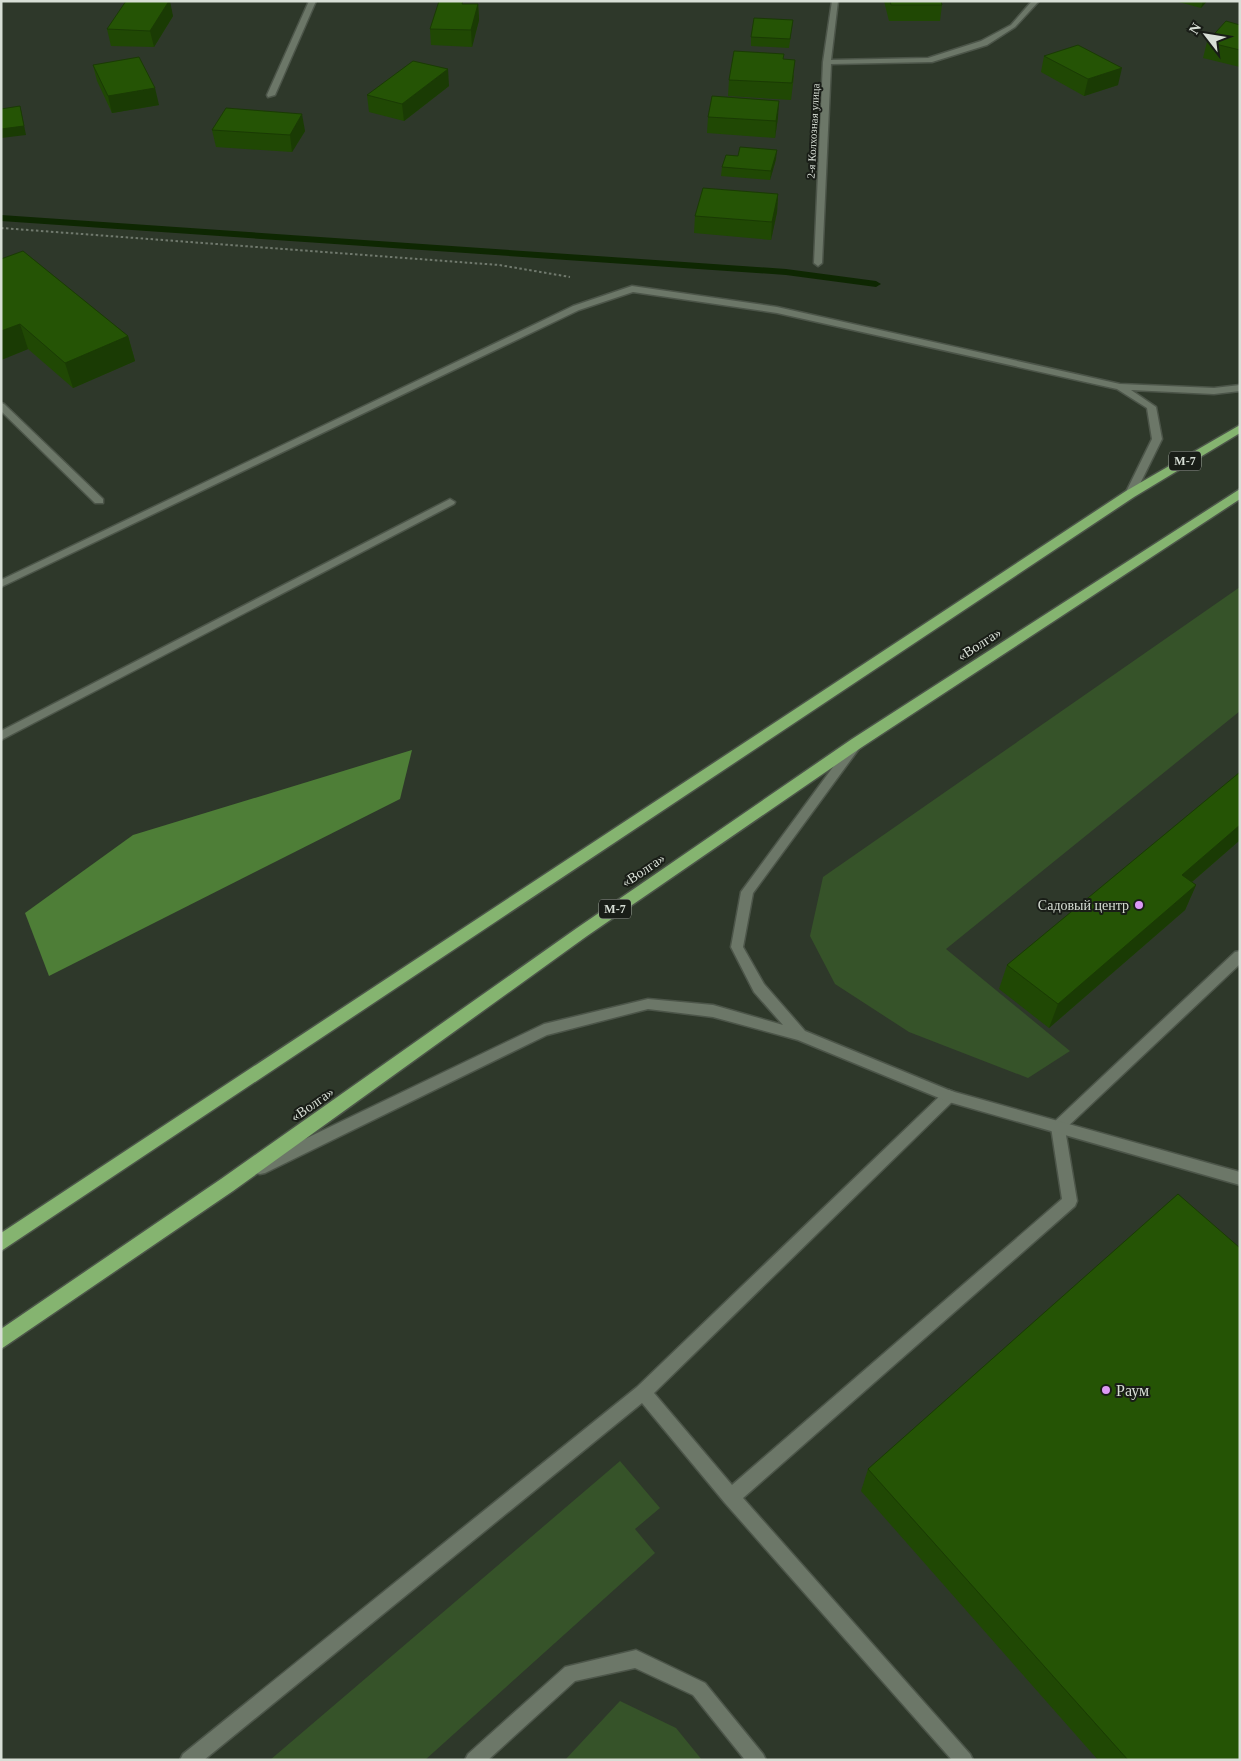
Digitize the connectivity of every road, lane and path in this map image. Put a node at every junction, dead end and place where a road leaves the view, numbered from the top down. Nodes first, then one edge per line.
1 (313, 1) edge
2 (835, 1) edge
3 (1036, 1) edge
4 (827, 62) junction
5 (271, 95) dead end
6 (1, 228) edge
7 (818, 263) dead end
8 (575, 278) dead end
9 (1120, 387) junction
10 (1240, 388) edge
11 (1, 406) edge
12 (1240, 428) edge
13 (1240, 493) edge
14 (1130, 494) junction
15 (99, 501) dead end
16 (450, 502) dead end
17 (1, 584) edge
18 (1, 736) edge
19 (856, 743) junction
20 (1240, 956) edge
21 (800, 1035) junction
22 (949, 1096) junction
23 (1058, 1127) junction
24 (1240, 1179) edge
25 (226, 1184) junction
26 (1, 1243) edge
27 (1, 1340) edge
28 (643, 1392) junction
29 (731, 1497) junction
30 (189, 1760) edge
31 (474, 1760) edge
32 (757, 1760) edge
33 (964, 1760) edge

1 - 5 street
2 - 4 street, 2-я Колхозная улица
3 - 4 street
4 - 7 street, 2-я Колхозная улица
6 - 8 path
9 - 10 street
9 - 14 street
9 - 17 street
11 - 15 street
12 - 14 highway, М-7
13 - 19 highway, «Волга» / М-7
14 - 26 highway, М-7
16 - 18 street
19 - 21 street
19 - 25 highway, «Волга» / М-7
20 - 23 street
21 - 22 street
21 - 25 street
22 - 23 street
22 - 28 street
23 - 24 street
23 - 29 street
25 - 27 highway, «Волга» / М-7
28 - 29 street
28 - 30 street
29 - 33 street
31 - 32 street

